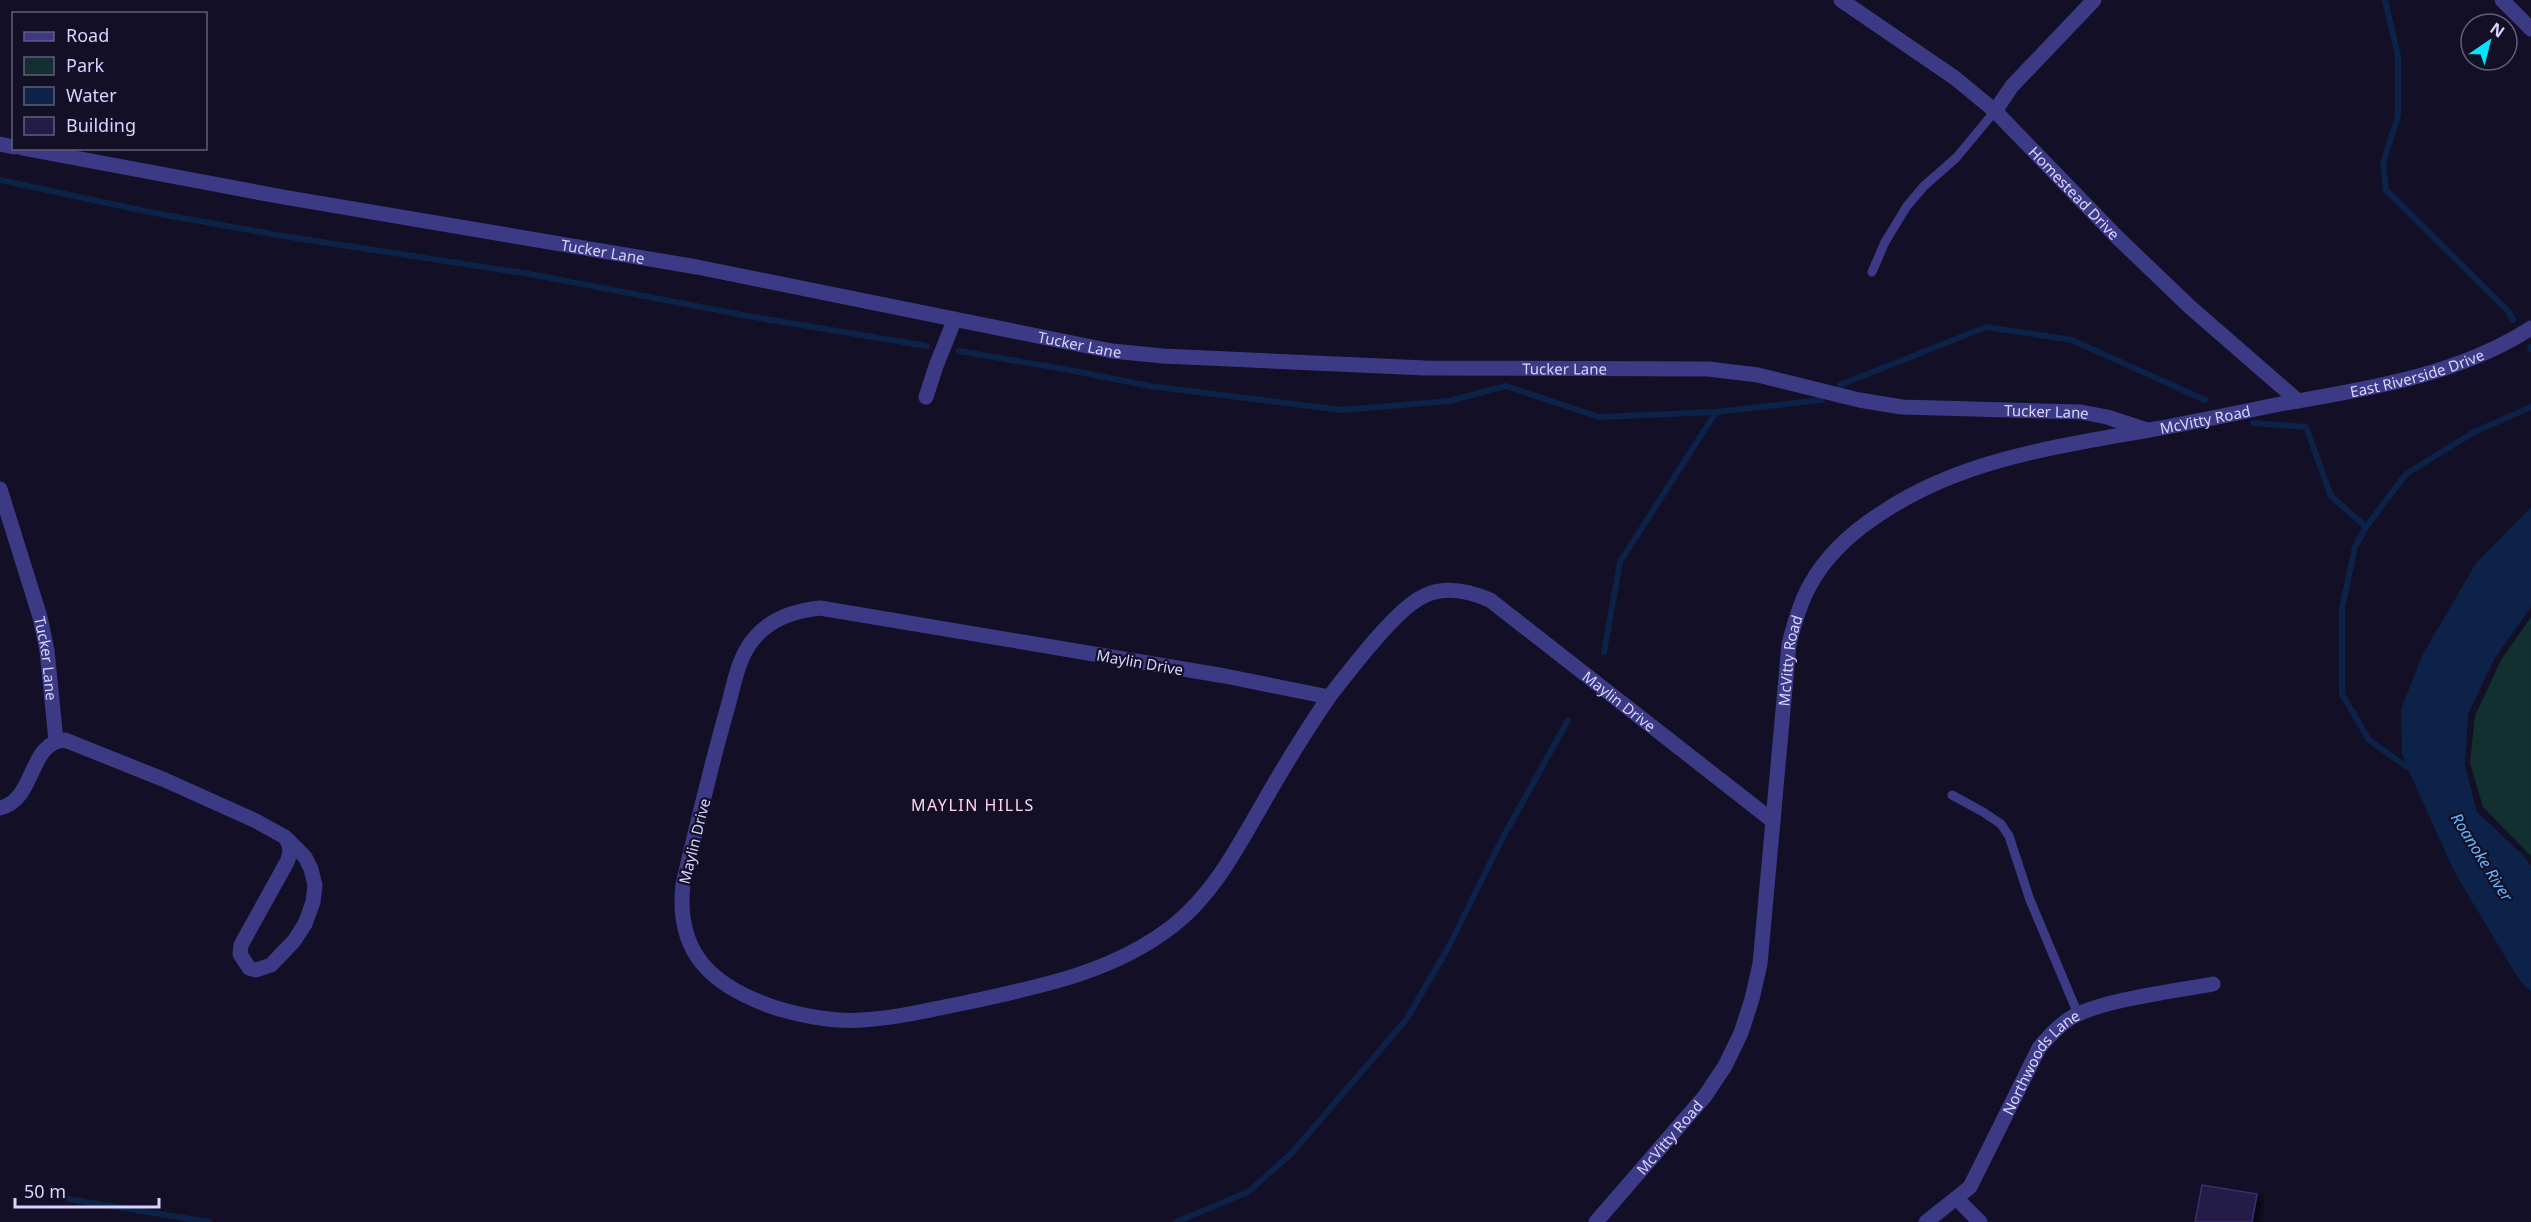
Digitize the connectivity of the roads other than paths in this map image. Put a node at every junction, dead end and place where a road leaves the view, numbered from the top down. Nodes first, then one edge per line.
1 (1841, 0) edge
2 (2094, 0) edge
3 (2502, 0) edge
4 (2531, 29) edge
5 (1995, 111) junction
6 (33, 150) edge
7 (1872, 272) dead end
8 (954, 321) junction
9 (2531, 328) edge
10 (926, 397) dead end
11 (2298, 401) junction
12 (2147, 430) junction
13 (0, 489) edge
14 (1329, 697) junction
15 (56, 741) junction
16 (1952, 795) dead end
17 (0, 808) edge
18 (1773, 821) junction
19 (285, 837) junction
20 (2213, 984) dead end
21 (2078, 1014) junction
22 (1957, 1199) junction
23 (1596, 1222) edge
24 (1926, 1222) edge
25 (1980, 1222) edge

1 - 5 street, Homestead Drive
2 - 5 street
3 - 4 street
5 - 7 lane
5 - 11 street, Homestead Drive
6 - 8 street, Tucker Lane
8 - 10 street
8 - 12 street, Tucker Lane
9 - 11 street, East Riverside Drive
11 - 12 street, McVitty Road
12 - 18 street, McVitty Road
13 - 15 street, Tucker Lane
14 - 14 street, Maylin Drive
14 - 18 street, Maylin Drive
15 - 17 street
15 - 19 street
16 - 21 lane
18 - 23 street, McVitty Road
19 - 19 street
20 - 21 street, Northwoods Lane
21 - 22 street, Northwoods Lane
22 - 24 street, Northwoods Lane
22 - 25 street

